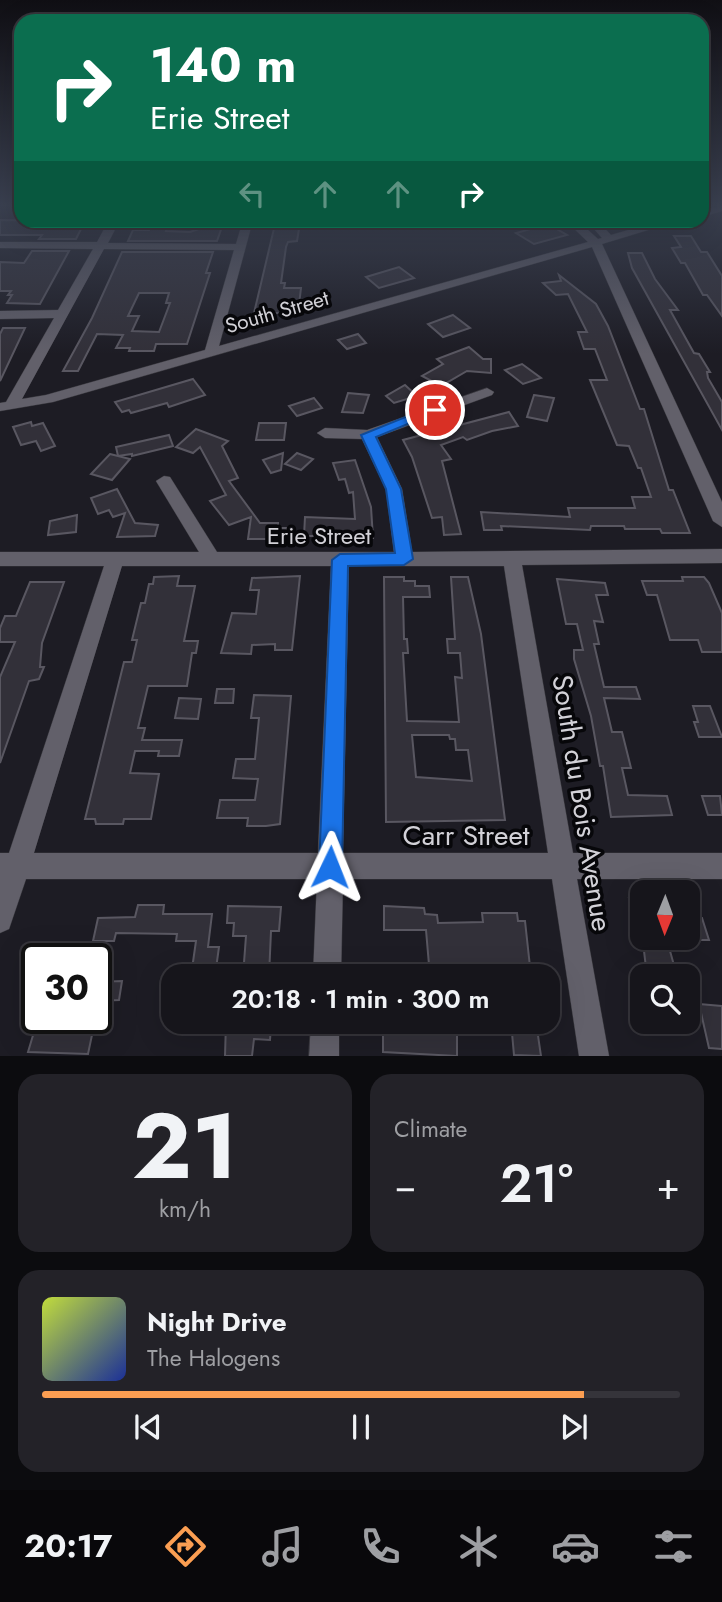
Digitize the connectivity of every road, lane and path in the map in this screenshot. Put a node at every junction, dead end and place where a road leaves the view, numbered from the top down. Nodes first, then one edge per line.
1 (96, 255) edge
2 (238, 255) edge
3 (552, 255) edge
4 (608, 255) edge
5 (62, 314) junction
6 (0, 315) edge
7 (211, 352) junction
8 (487, 391) dead end
9 (5, 407) edge
10 (325, 433) dead end
11 (368, 435) junction
12 (164, 481) dead end
13 (722, 521) edge
14 (722, 556) edge
15 (0, 559) edge
16 (115, 559) junction
17 (212, 559) junction
18 (404, 559) junction
19 (512, 559) junction
20 (340, 560) junction
21 (8, 866) edge
22 (562, 866) junction
23 (722, 866) edge
24 (330, 867) junction
25 (0, 920) edge
26 (327, 964) edge
27 (325, 1034) edge
28 (324, 1056) edge
29 (594, 1056) edge

1 - 5 street
2 - 7 street
3 - 7 street, South Street
4 - 13 street
5 - 6 street
5 - 9 street
7 - 9 street, South Street
8 - 11 street
10 - 11 street
11 - 18 street
12 - 17 street
14 - 19 street, Erie Street
15 - 16 street, Erie Street
16 - 17 street, Erie Street
16 - 21 street
17 - 20 street, Erie Street
18 - 19 street, Erie Street
18 - 20 street, Erie Street
19 - 22 street, South du Bois Avenue
20 - 24 street
21 - 24 street, Carr Street
21 - 25 street
22 - 23 street, Carr Street
22 - 24 street, Carr Street
22 - 29 street, South du Bois Avenue
24 - 26 street
27 - 28 street

